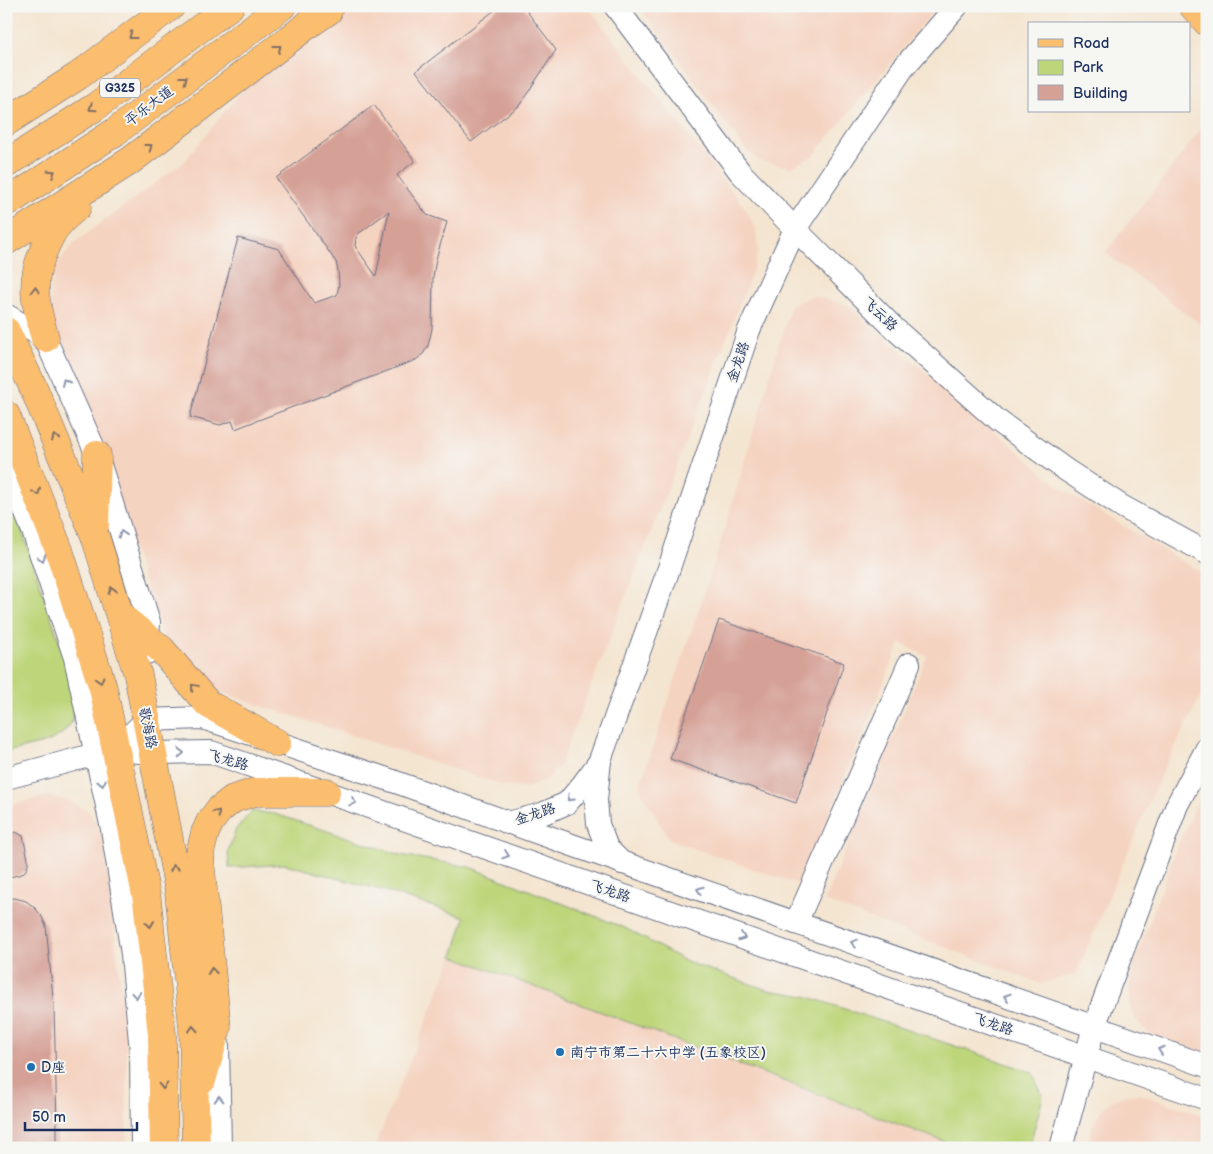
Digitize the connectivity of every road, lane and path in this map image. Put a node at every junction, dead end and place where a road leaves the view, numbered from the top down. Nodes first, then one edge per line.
1 (171, 6) edge
2 (230, 6) edge
3 (282, 6) edge
4 (335, 6) edge
5 (615, 6) edge
6 (957, 6) edge
7 (1193, 6) edge
8 (317, 15) edge
9 (1207, 22) edge
10 (78, 76) junction
11 (6, 102) edge
12 (6, 122) edge
13 (6, 164) edge
14 (116, 171) junction
15 (11, 200) dead end
16 (794, 229) junction
17 (6, 241) edge
18 (6, 315) edge
19 (6, 331) edge
20 (45, 338) junction
21 (6, 414) edge
22 (97, 455) junction
23 (6, 464) edge
24 (95, 536) junction
25 (1207, 553) edge
26 (120, 616) junction
27 (148, 638) junction
28 (908, 664) dead end
29 (144, 711) junction
30 (277, 743) junction
31 (1207, 748) edge
32 (106, 752) junction
33 (152, 753) junction
34 (600, 760) junction
35 (6, 778) edge
36 (326, 792) junction
37 (508, 823) junction
38 (622, 863) junction
39 (796, 923) junction
40 (1094, 1027) junction
41 (217, 1028) junction
42 (1085, 1057) junction
43 (1207, 1066) edge
44 (1207, 1099) edge
45 (195, 1103) junction
46 (142, 1148) edge
47 (164, 1148) edge
48 (196, 1148) edge
49 (220, 1148) edge
50 (1061, 1148) edge

1 -> 10 main road
2 -> 13 main road, G325
15 -> 3 main road, 平乐大道
4 - 8 main road
5 - 16 street, 飞云路
6 - 16 street, 金龙路
7 - 9 main road
14 -> 8 main road
10 - 11 main road
10 - 12 main road
14 - 17 main road
20 -> 14 main road
16 - 25 street, 飞云路
16 - 34 street, 金龙路
18 - 20 street
24 -> 19 main road, 歌海路
22 -> 20 street
21 -> 32 main road
22 - 24 main road
27 -> 22 street
23 -> 32 street
26 -> 24 main road, 歌海路
26 - 27 main road
26 - 29 main road, 歌海路
27 - 29 street
30 -> 27 main road
28 - 39 street
29 - 30 street
29 - 32 street
29 - 33 main road, 歌海路
30 - 37 street
31 - 40 street
32 - 33 street, 飞龙路
32 - 35 street
32 -> 46 street
32 -> 47 main road
33 -> 36 street, 飞龙路
45 -> 33 main road, 歌海路
34 -> 37 street, 金龙路
34 - 38 street, 金龙路
41 -> 36 main road
36 -> 42 street, 飞龙路
37 - 38 street
39 -> 38 street
40 -> 39 street
40 - 42 street
43 -> 40 street
41 - 45 main road
49 -> 41 street
42 - 44 street, 飞龙路
42 - 50 street
45 - 48 main road, 歌海路

